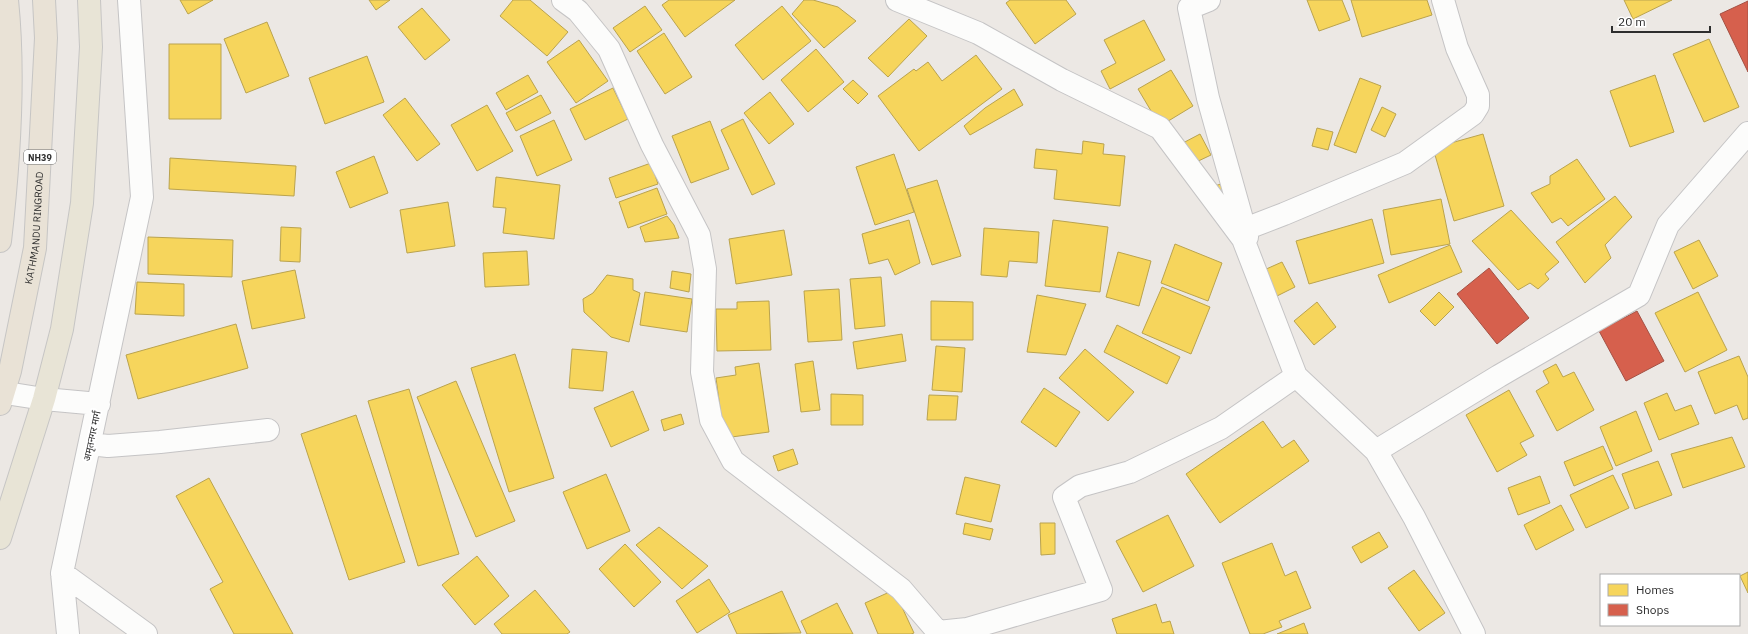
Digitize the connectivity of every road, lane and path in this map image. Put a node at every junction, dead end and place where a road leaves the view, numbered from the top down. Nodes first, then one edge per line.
1 (6, 0) edge
2 (44, 0) edge
3 (89, 0) edge
4 (129, 0) edge
5 (563, 0) edge
6 (897, 0) edge
7 (1443, 0) edge
8 (1195, 3) edge
9 (1748, 133) edge
10 (1245, 229) junction
11 (0, 241) edge
12 (1273, 314) junction
13 (1296, 376) junction
14 (1, 396) edge
15 (44, 399) junction
16 (99, 404) junction
17 (268, 430) dead end
18 (90, 444) junction
19 (1376, 451) junction
20 (0, 538) edge
21 (62, 573) junction
22 (68, 634) edge
23 (146, 634) edge
24 (1474, 634) edge

1 - 11 highway
2 - 14 highway, KATHMANDU RINGROAD / NH39
3 - 15 main road
4 - 16 street, अमृतनगर मार्ग
5 - 13 street
6 - 12 street
7 - 10 street
8 - 10 street
9 - 19 street
10 - 12 street
12 - 13 street
13 - 19 street
14 - 15 street
15 - 16 street
15 - 20 main road
16 - 18 street, अमृतनगर मार्ग
17 - 18 street
18 - 21 street, अमृतनगर मार्ग
19 - 24 street
21 - 22 street, अमृतनगर मार्ग
21 - 23 street

